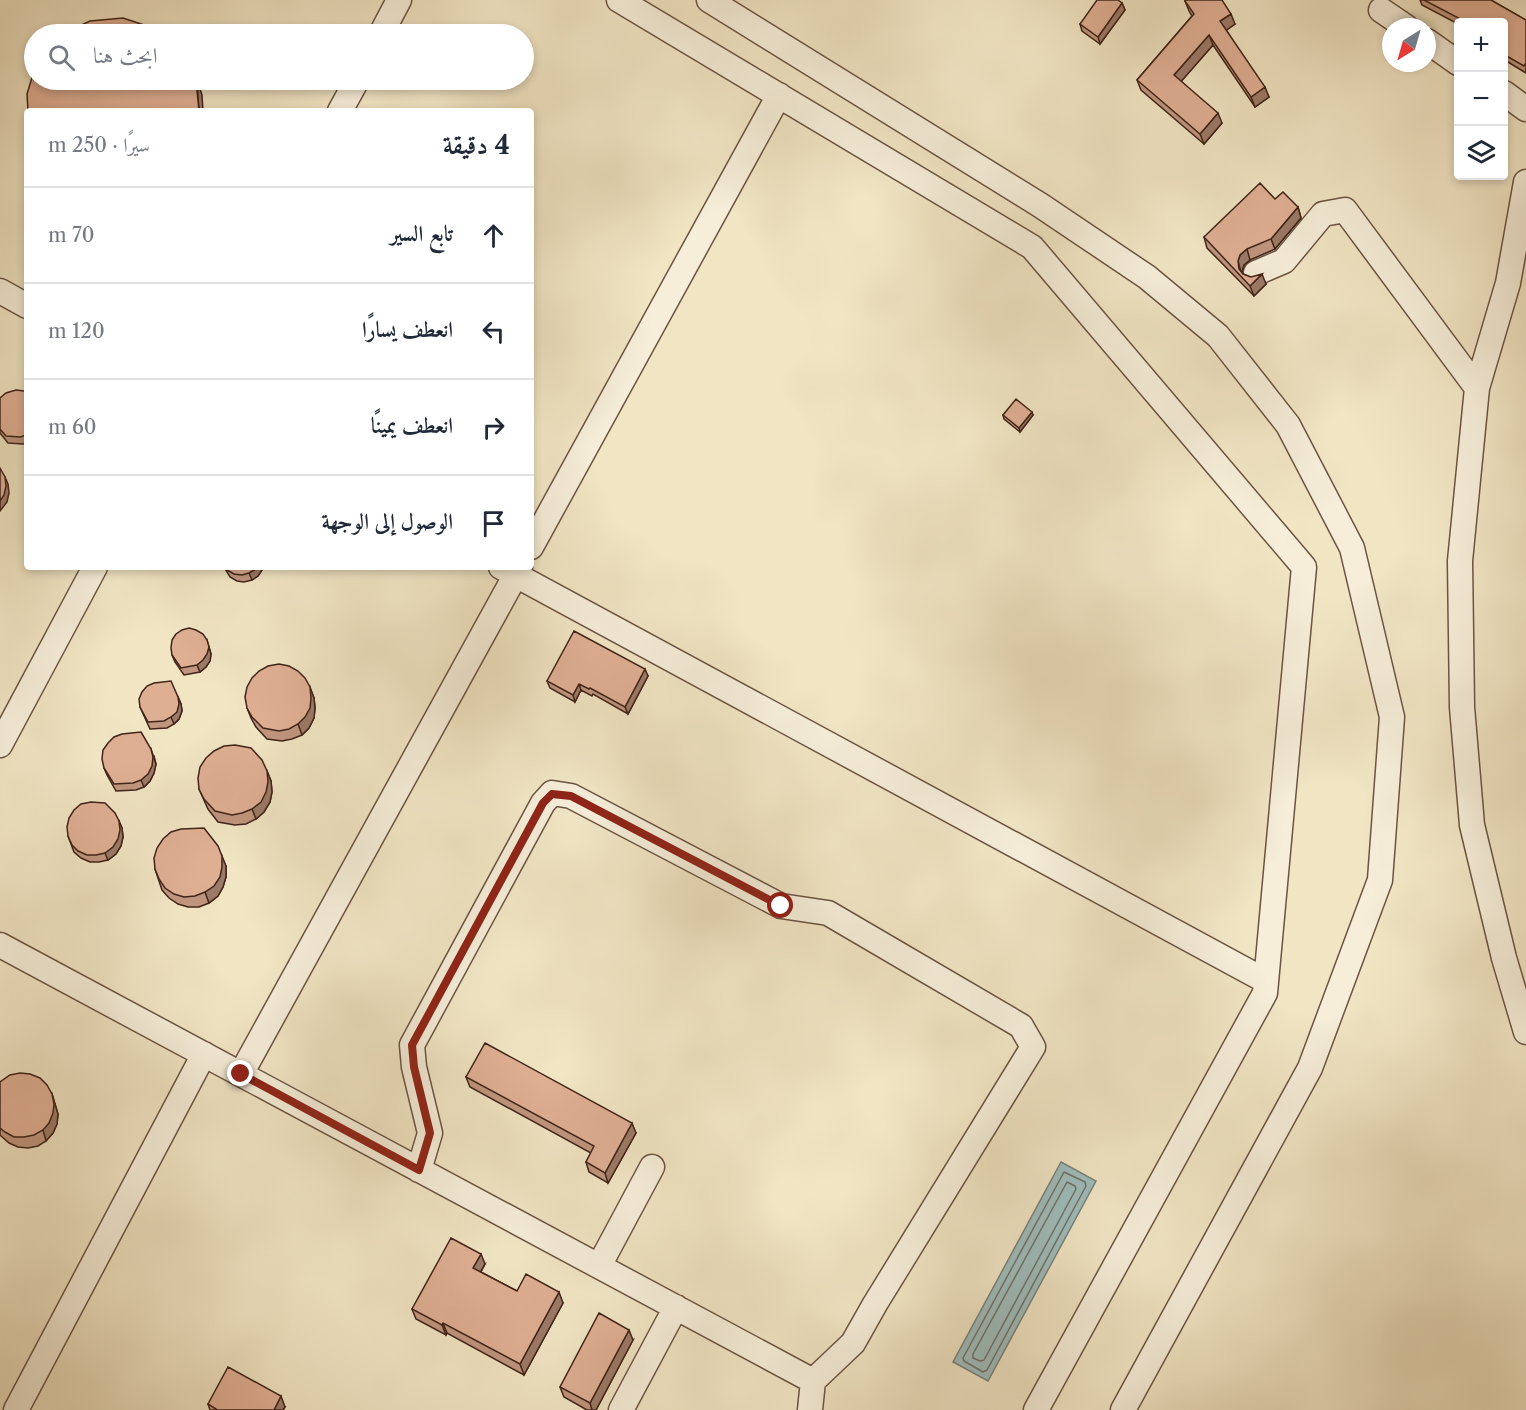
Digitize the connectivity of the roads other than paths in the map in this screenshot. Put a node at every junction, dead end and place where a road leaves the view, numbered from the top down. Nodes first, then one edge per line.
1 (399, 0) edge
2 (619, 0) edge
3 (709, 0) edge
4 (1382, 10) dead end
5 (1393, 18) edge
6 (386, 24) edge
7 (1436, 47) edge
8 (1454, 60) edge
9 (352, 90) edge
10 (778, 95) junction
11 (1508, 96) edge
12 (342, 108) edge
13 (1526, 109) edge
14 (1526, 182) edge
15 (1519, 256) edge
16 (1256, 273) edge
17 (0, 291) edge
18 (24, 304) edge
19 (1477, 388) junction
20 (534, 542) edge
21 (93, 570) edge
22 (512, 570) edge
23 (0, 745) edge
24 (0, 945) edge
25 (1266, 981) junction
26 (1526, 1032) edge
27 (204, 1054) junction
28 (241, 1074) junction
29 (652, 1167) dead end
30 (419, 1170) junction
31 (600, 1266) junction
32 (676, 1307) junction
33 (813, 1381) junction
34 (16, 1410) edge
35 (621, 1410) edge
36 (810, 1410) edge
37 (1036, 1410) edge
38 (1124, 1410) edge

1 - 6 street
2 - 10 street
3 - 38 street
4 - 5 street
7 - 8 street
9 - 12 street
10 - 20 street
10 - 25 street
11 - 13 street
14 - 15 street
15 - 19 street
16 - 19 street
17 - 18 street
19 - 26 street
21 - 23 street
22 - 25 street
22 - 28 street
24 - 27 street
25 - 37 street
27 - 28 street
27 - 34 street
28 - 30 street
29 - 31 street
30 - 31 street
30 - 33 street
31 - 32 street
32 - 33 street
32 - 35 street
33 - 36 street

